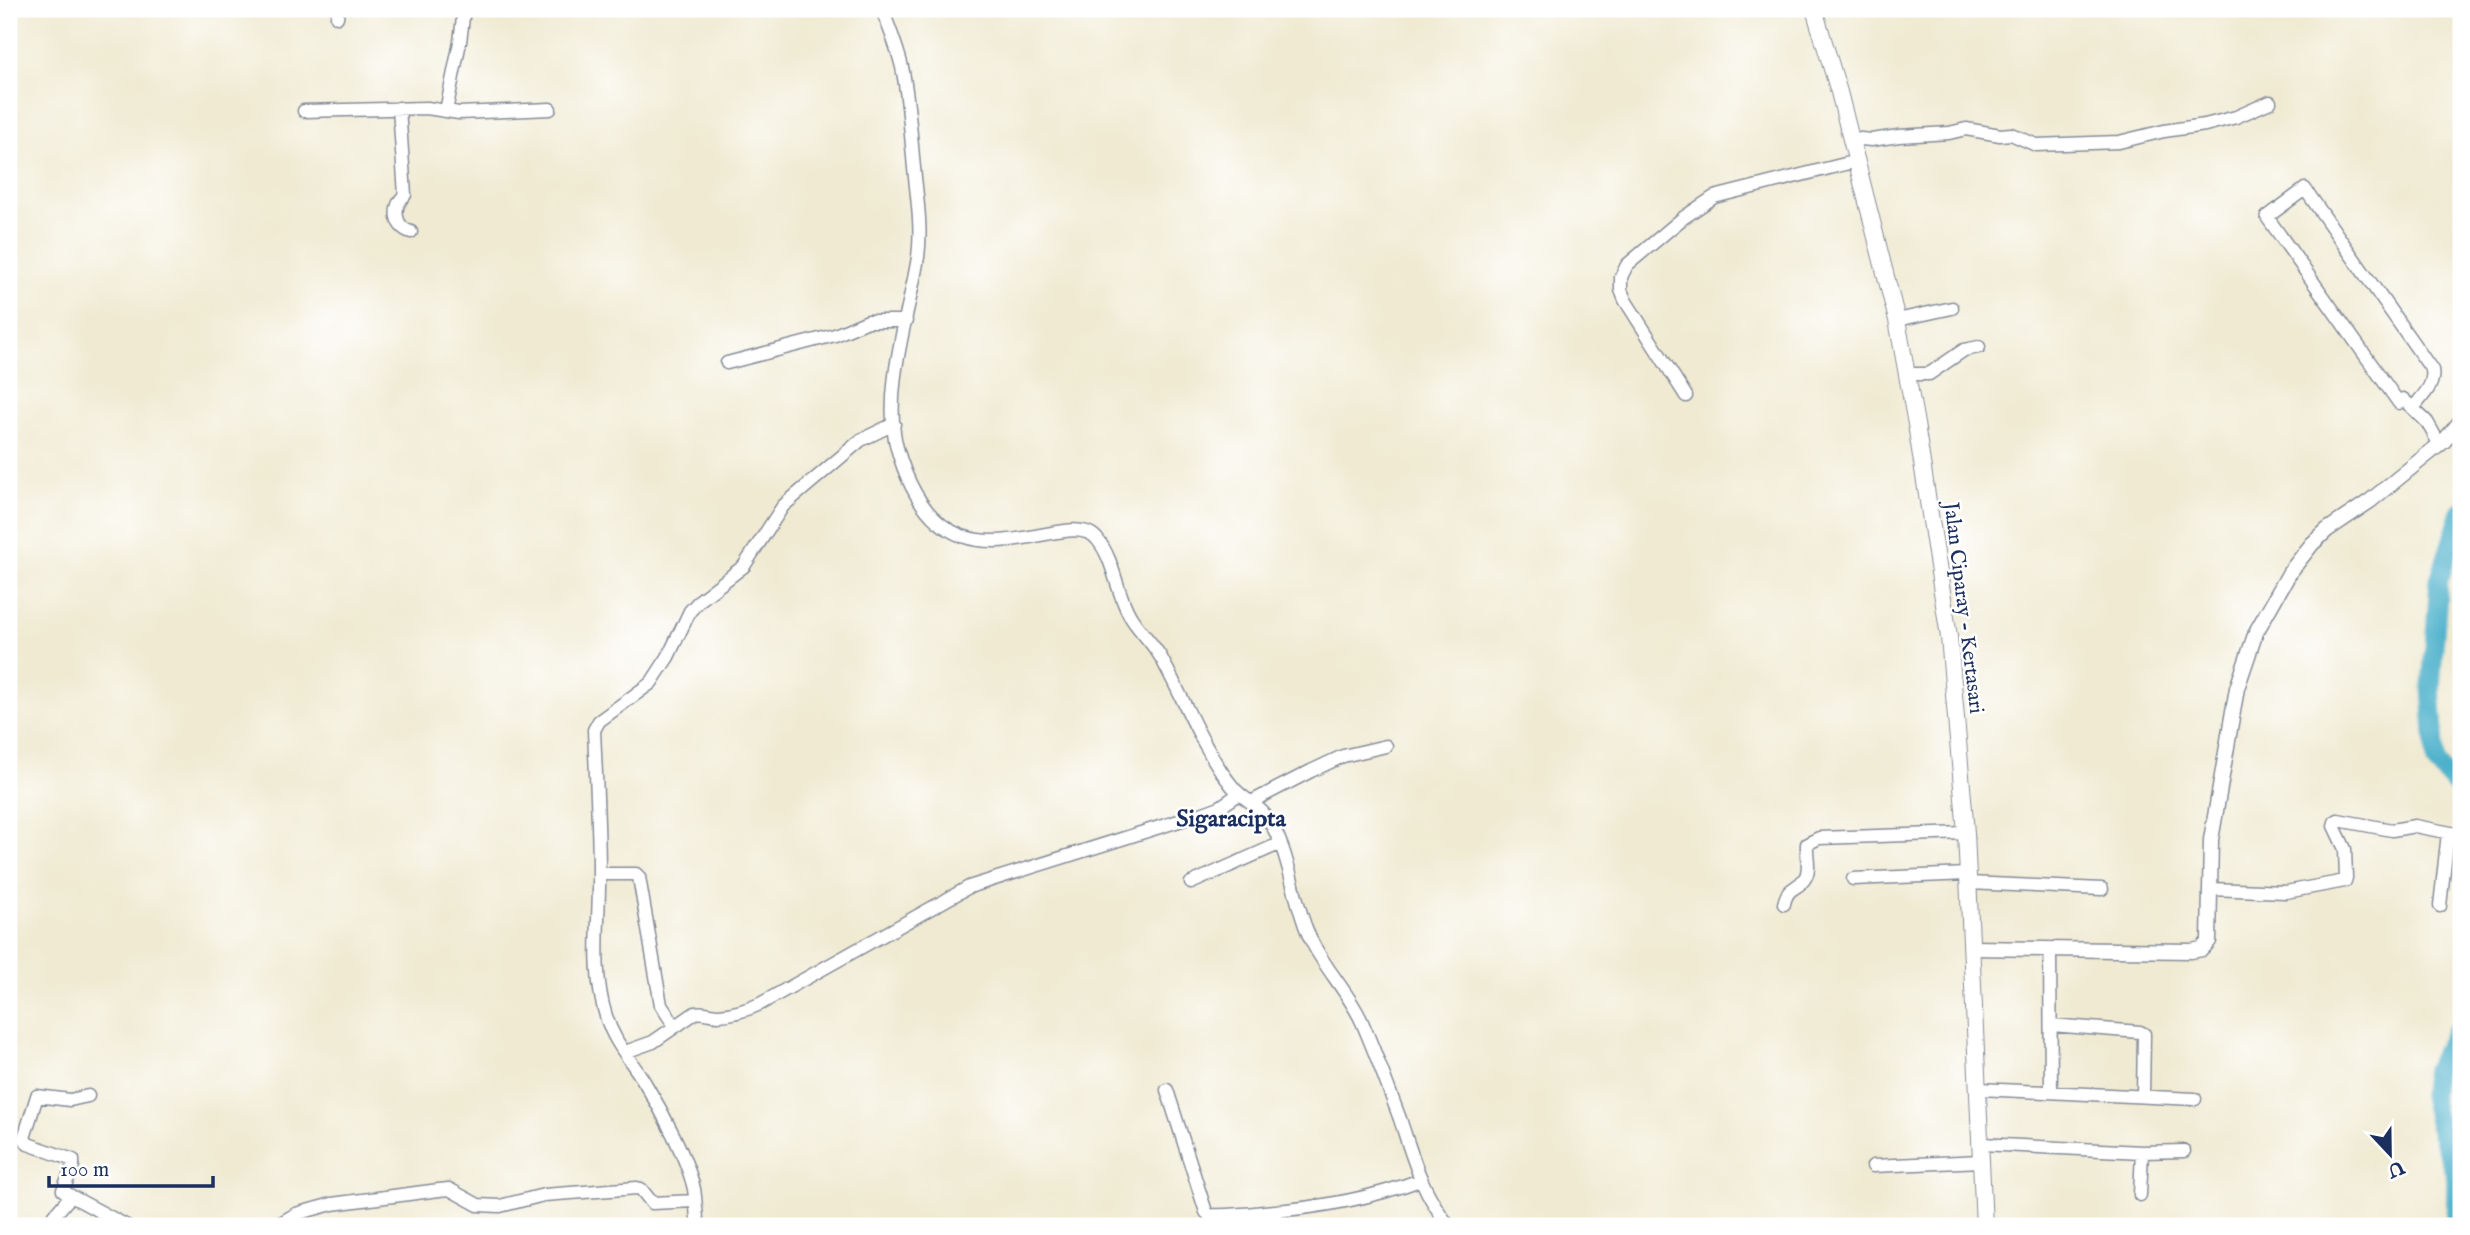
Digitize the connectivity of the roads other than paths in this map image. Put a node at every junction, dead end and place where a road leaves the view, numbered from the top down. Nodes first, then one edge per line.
1 (464, 9) edge
2 (882, 9) edge
3 (1814, 9) edge
4 (2270, 102) dead end
5 (399, 108) junction
6 (550, 109) dead end
7 (304, 111) dead end
8 (446, 111) junction
9 (1851, 138) junction
10 (1857, 161) junction
11 (411, 232) dead end
12 (1952, 308) dead end
13 (1897, 320) junction
14 (906, 321) junction
15 (1979, 347) dead end
16 (727, 363) dead end
17 (1907, 374) junction
18 (1686, 396) dead end
19 (2413, 408) junction
20 (2461, 421) edge
21 (894, 425) junction
22 (2440, 444) junction
23 (1386, 746) dead end
24 (1238, 794) junction
25 (1251, 802) junction
26 (1965, 833) junction
27 (2455, 834) edge
28 (1279, 844) junction
29 (599, 874) junction
30 (1853, 879) dead end
31 (1968, 879) junction
32 (1191, 883) dead end
33 (2102, 889) dead end
34 (2211, 889) junction
35 (1784, 904) dead end
36 (2440, 906) dead end
37 (1972, 948) junction
38 (2050, 950) junction
39 (674, 1025) junction
40 (2050, 1025) junction
41 (625, 1052) junction
42 (1979, 1089) junction
43 (1167, 1090) dead end
44 (2051, 1092) junction
45 (88, 1096) dead end
46 (2143, 1096) junction
47 (2195, 1099) dead end
48 (1981, 1144) junction
49 (2184, 1151) dead end
50 (2142, 1152) junction
51 (1981, 1161) junction
52 (1873, 1166) dead end
53 (1420, 1180) junction
54 (2140, 1195) dead end
55 (71, 1196) junction
56 (695, 1201) junction
57 (45, 1226) edge
58 (127, 1226) edge
59 (276, 1226) edge
60 (698, 1226) edge
61 (1449, 1226) edge
62 (1984, 1226) edge

1 - 8 street
2 - 14 street
3 - 9 main road, Jalan Ciparay - Kertasari
4 - 9 street
5 - 7 street
5 - 8 street
5 - 11 street
6 - 8 street
9 - 10 main road, Jalan Ciparay - Kertasari
10 - 13 main road, Jalan Ciparay - Kertasari
10 - 18 street
12 - 13 street
13 - 17 main road, Jalan Ciparay - Kertasari
14 - 16 street
14 - 21 street
15 - 17 street
17 - 26 main road, Jalan Ciparay - Kertasari
19 - 19 street
19 - 22 street
20 - 22 street
21 - 24 street
21 - 29 street
22 - 34 street
23 - 25 street
24 - 25 street
24 - 39 street
25 - 28 street
26 - 31 main road, Jalan Ciparay - Kertasari
26 - 35 street
27 - 34 street
27 - 36 street
28 - 32 street
28 - 53 street
29 - 39 street
29 - 41 street
30 - 31 street
31 - 33 street
31 - 37 main road, Jalan Ciparay - Kertasari
34 - 38 street
37 - 38 street
37 - 42 main road, Jalan Ciparay - Kertasari
38 - 40 street
39 - 41 street
40 - 44 street
40 - 46 street
41 - 56 street
42 - 44 street
42 - 48 main road, Jalan Ciparay - Kertasari
43 - 53 street
44 - 46 street
45 - 55 street
46 - 47 street
48 - 50 street
48 - 51 main road, Jalan Ciparay - Kertasari
49 - 50 street
50 - 54 street
51 - 52 street
51 - 62 main road, Jalan Ciparay - Kertasari
53 - 61 street
55 - 57 street
55 - 58 street
56 - 59 street
56 - 60 street

